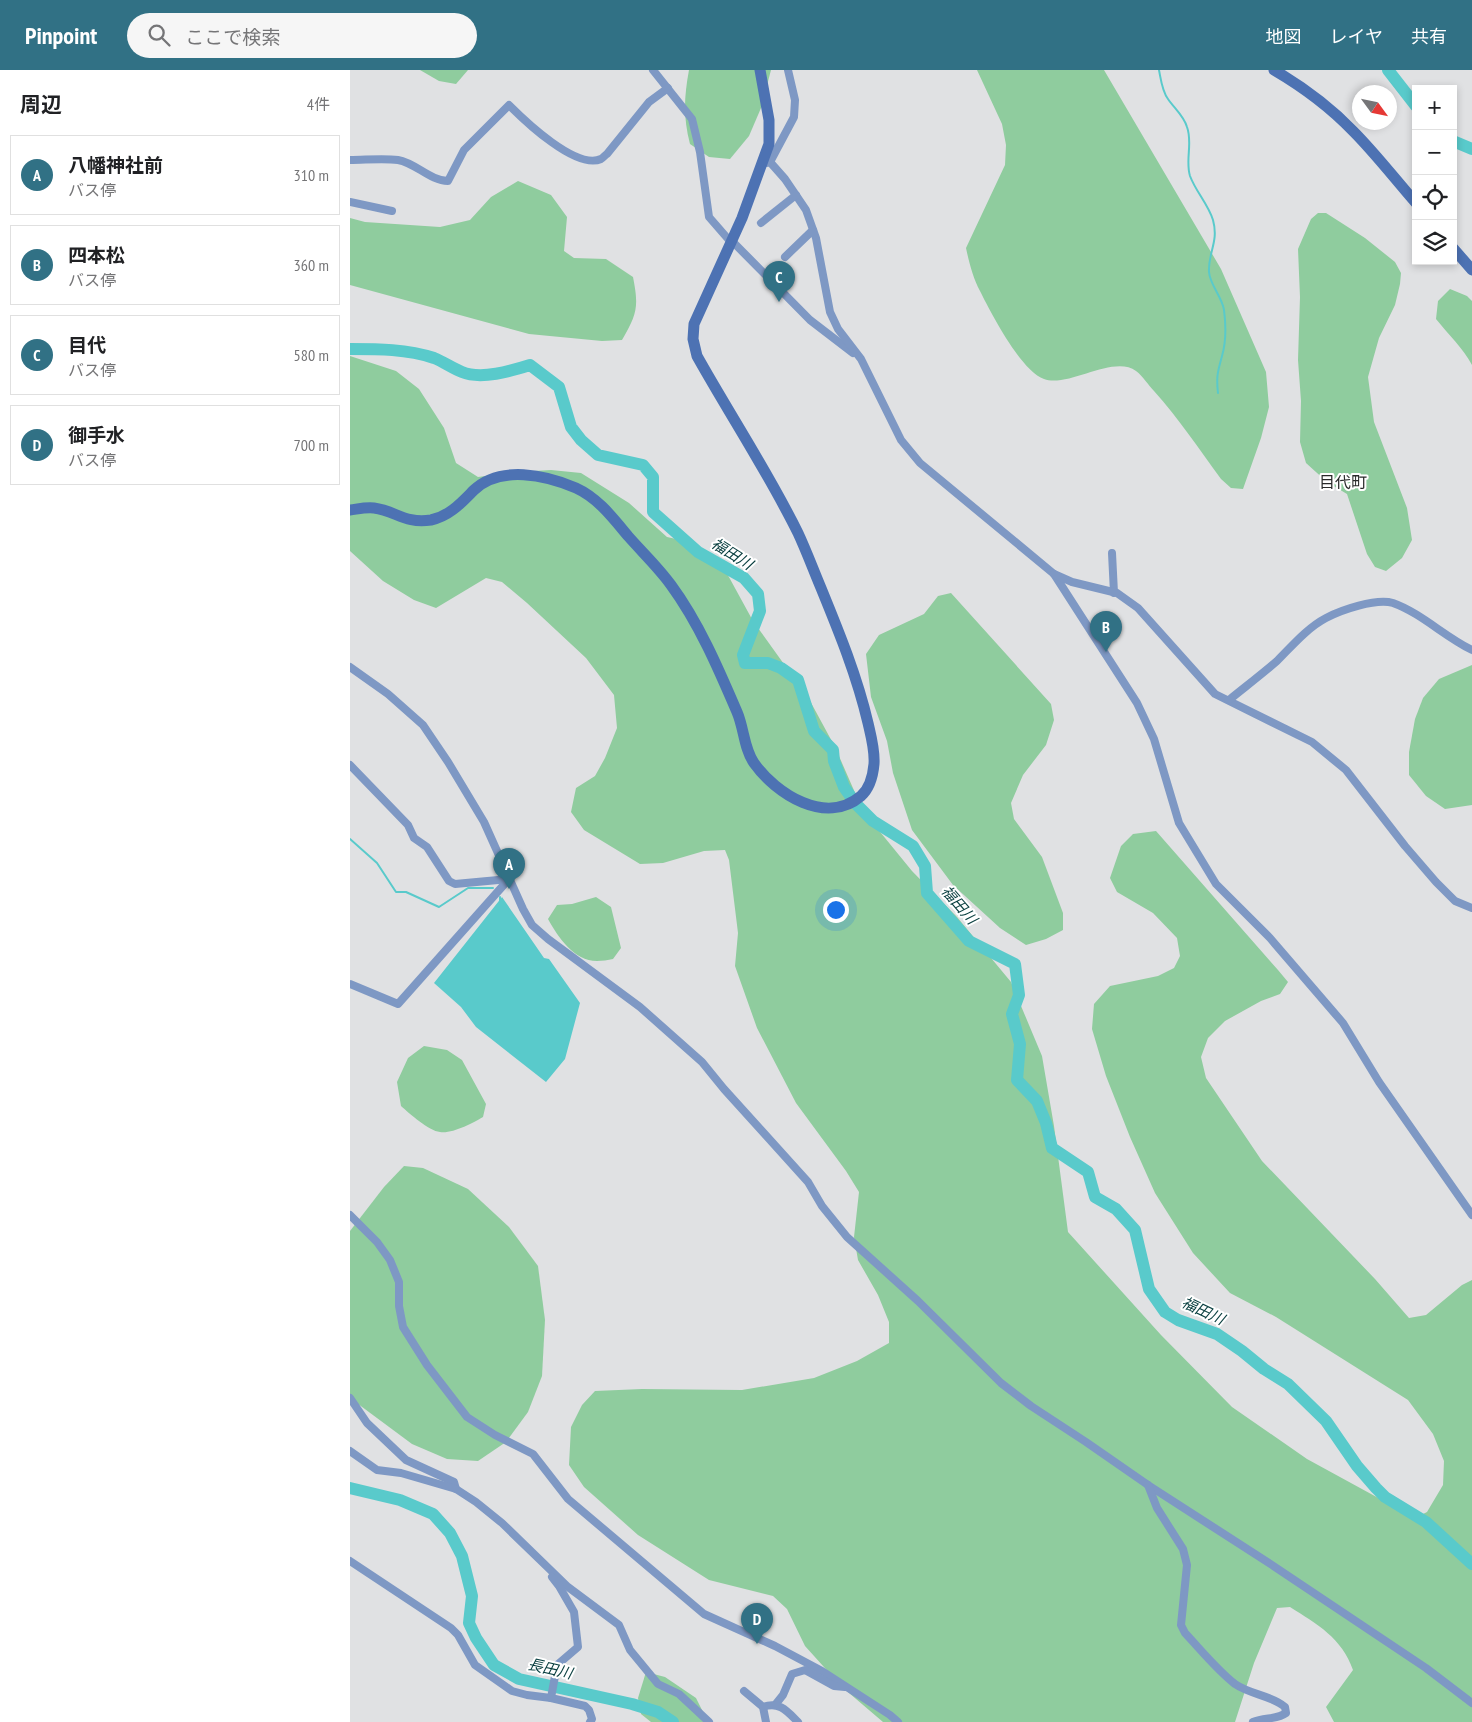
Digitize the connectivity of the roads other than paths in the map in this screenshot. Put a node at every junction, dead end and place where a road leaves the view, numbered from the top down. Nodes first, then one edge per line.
1 (653, 70) edge
2 (760, 70) edge
3 (788, 70) edge
4 (1274, 70) edge
5 (668, 88) junction
6 (350, 160) edge
7 (765, 164) junction
8 (796, 195) junction
9 (1412, 198) edge
10 (350, 202) edge
11 (392, 211) dead end
12 (760, 223) dead end
13 (813, 230) junction
14 (732, 241) junction
15 (1457, 253) edge
16 (785, 257) dead end
17 (1472, 270) edge
18 (861, 359) junction
19 (350, 510) edge
20 (1112, 552) dead end
21 (1054, 574) junction
22 (1114, 593) junction
23 (1472, 650) edge
24 (350, 667) edge
25 (1229, 700) junction
26 (350, 766) edge
27 (509, 879) junction
28 (1472, 908) edge
29 (350, 984) edge
30 (350, 1215) edge
31 (1472, 1215) edge
32 (350, 1398) edge
33 (350, 1451) edge
34 (1148, 1485) junction
35 (456, 1489) junction
36 (350, 1561) edge
37 (544, 1565) junction
38 (847, 1687) junction
39 (744, 1691) dead end
40 (551, 1697) junction
41 (1472, 1704) edge
42 (775, 1705) junction
43 (763, 1707) junction
44 (590, 1722) edge
45 (710, 1722) edge
46 (766, 1722) edge
47 (798, 1722) edge
48 (898, 1722) edge
49 (1253, 1722) edge

1 - 5 street
2 - 7 street
3 - 7 street
4 - 9 street
5 - 6 street
5 - 14 street
7 - 8 street
7 - 14 street
8 - 12 street
8 - 13 street
10 - 11 street
13 - 16 street
13 - 18 street
14 - 18 street
14 - 19 street
15 - 17 street
18 - 21 street
20 - 22 street
21 - 22 street
21 - 31 street
22 - 25 street
23 - 25 street
24 - 27 street
25 - 28 street
26 - 27 street
27 - 29 street
27 - 34 street
30 - 38 street
32 - 35 street
33 - 35 street
34 - 41 street
34 - 49 street
35 - 37 street
36 - 40 street
37 - 40 street
37 - 45 street
38 - 42 street
38 - 48 street
39 - 43 street
40 - 44 street
42 - 43 street
42 - 47 street
43 - 46 street

